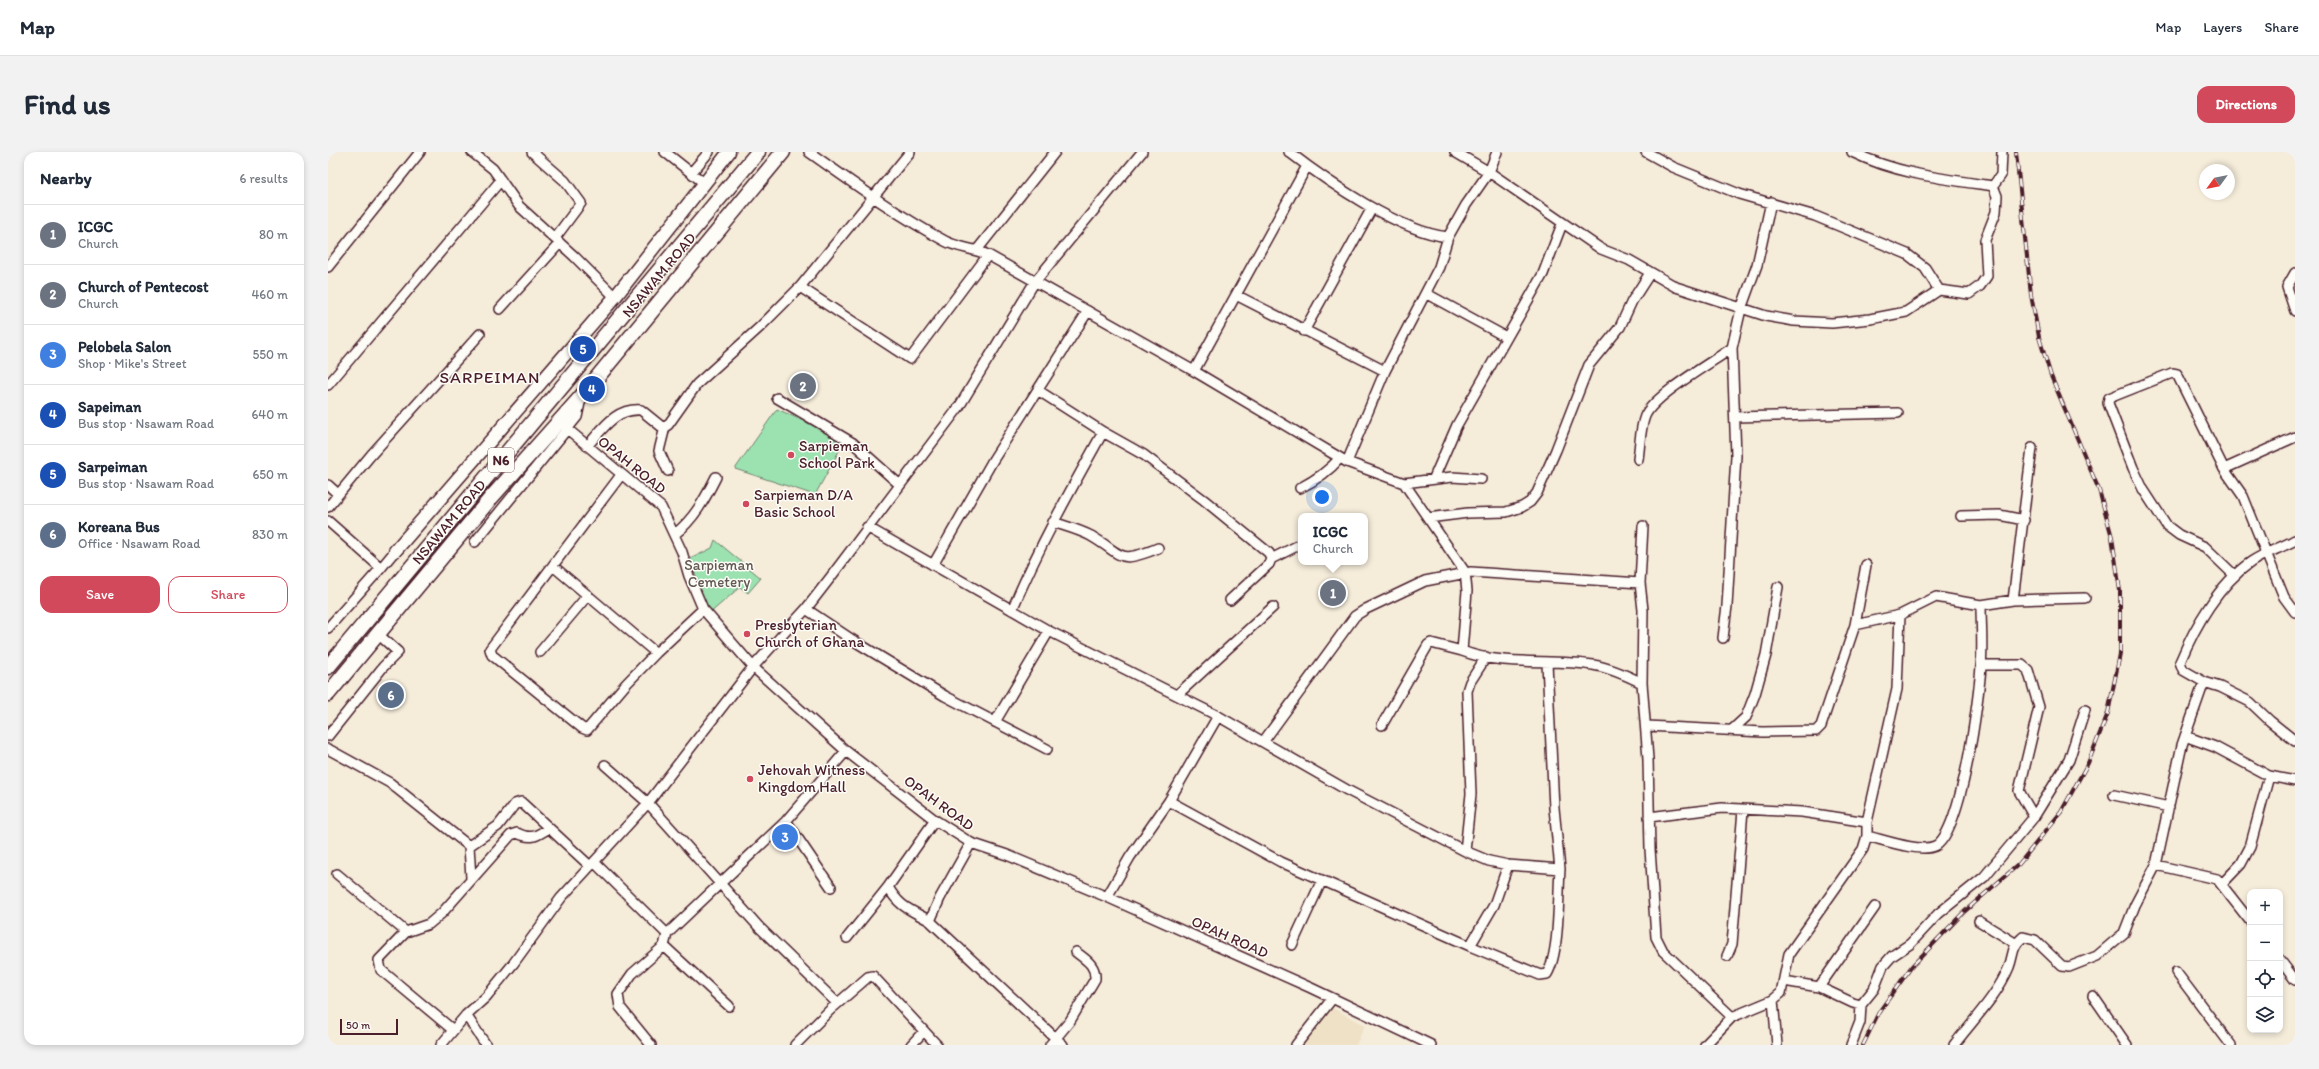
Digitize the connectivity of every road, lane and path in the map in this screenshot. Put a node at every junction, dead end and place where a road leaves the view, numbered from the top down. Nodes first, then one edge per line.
1 (420, 152) edge
2 (472, 152) edge
3 (532, 152) edge
4 (665, 152) edge
5 (709, 152) edge
6 (728, 152) edge
7 (758, 152) edge
8 (783, 152) edge
9 (808, 152) edge
10 (910, 152) edge
11 (1055, 152) edge
12 (1142, 152) edge
13 (1289, 152) edge
14 (1455, 152) edge
15 (1496, 152) edge
16 (1646, 152) edge
17 (2002, 152) edge
18 (1855, 153) edge
19 (1308, 166) junction
20 (1489, 172) junction
21 (692, 173) junction
22 (501, 180) junction
23 (704, 183) junction
24 (1993, 186) junction
25 (873, 196) junction
26 (1771, 202) junction
27 (1372, 208) junction
28 (1562, 224) junction
29 (1448, 237) junction
30 (558, 241) junction
31 (977, 250) junction
32 (988, 255) junction
33 (328, 266) edge
34 (1650, 273) junction
35 (2295, 273) edge
36 (1034, 283) junction
37 (800, 287) junction
38 (1940, 290) junction
39 (1427, 294) junction
40 (1236, 295) junction
41 (615, 297) junction
42 (500, 309) dead end
43 (1741, 309) junction
44 (1088, 311) junction
45 (2295, 311) edge
46 (1304, 331) junction
47 (480, 334) dead end
48 (1506, 337) junction
49 (1732, 348) junction
50 (1194, 371) junction
51 (1385, 371) junction
52 (328, 385) edge
53 (1039, 391) junction
54 (776, 398) dead end
55 (1898, 413) dead end
56 (1736, 417) junction
57 (563, 425) junction
58 (665, 426) junction
59 (1103, 432) junction
60 (2295, 437) edge
61 (587, 446) junction
62 (2032, 448) dead end
63 (1638, 459) dead end
64 (1343, 460) junction
65 (2224, 469) junction
66 (668, 471) dead end
67 (621, 475) junction
68 (716, 476) dead end
69 (1434, 478) junction
70 (1481, 479) dead end
71 (1404, 483) junction
72 (328, 485) edge
73 (900, 485) junction
74 (1300, 488) dead end
75 (338, 494) junction
76 (328, 507) edge
77 (1961, 516) dead end
78 (1428, 518) junction
79 (2024, 520) junction
80 (328, 521) edge
81 (1053, 522) junction
82 (1643, 526) dead end
83 (867, 527) junction
84 (675, 534) junction
85 (2295, 540) edge
86 (475, 542) dead end
87 (1298, 545) edge
88 (1158, 548) dead end
89 (395, 551) joint
90 (2268, 553) junction
91 (1271, 558) junction
92 (933, 565) junction
93 (1866, 565) dead end
94 (553, 566) junction
95 (381, 568) junction
96 (1465, 572) junction
97 (2234, 575) junction
98 (1640, 583) junction
99 (1778, 587) dead end
100 (588, 595) junction
101 (2085, 598) dead end
102 (1230, 600) dead end
103 (2014, 600) junction
104 (1981, 605) junction
105 (1273, 607) dead end
106 (703, 609) junction
107 (806, 609) junction
108 (1012, 610) junction
109 (2295, 612) edge
110 (1900, 615) junction
111 (1855, 625) junction
112 (328, 628) edge
113 (1049, 631) junction
114 (378, 634) junction
115 (1723, 638) dead end
116 (1462, 651) junction
117 (540, 652) dead end
118 (656, 654) junction
119 (1486, 657) junction
120 (1548, 663) junction
121 (1981, 665) junction
122 (328, 667) edge
123 (753, 667) junction
124 (2204, 682) junction
125 (1642, 683) junction
126 (328, 694) edge
127 (1177, 695) junction
128 (2085, 710) dead end
129 (1218, 716) junction
130 (995, 722) junction
131 (1382, 725) dead end
132 (1647, 726) junction
133 (1733, 730) junction
134 (328, 736) edge
135 (2185, 736) junction
136 (2295, 741) edge
137 (1263, 742) junction
138 (328, 749) edge
139 (1047, 749) dead end
140 (846, 751) junction
141 (605, 765) dead end
142 (2269, 776) junction
143 (2295, 781) edge
144 (2114, 795) dead end
145 (1169, 801) junction
146 (648, 803) junction
147 (2169, 807) junction
148 (1743, 810) junction
149 (1649, 816) junction
150 (2034, 817) junction
151 (935, 820) junction
152 (786, 821) junction
153 (1868, 822) junction
154 (498, 826) junction
155 (549, 828) junction
156 (517, 833) junction
157 (1867, 836) junction
158 (972, 843) junction
159 (469, 846) junction
160 (1465, 851) junction
161 (592, 864) junction
162 (1508, 865) junction
163 (2156, 865) junction
164 (1560, 869) junction
165 (337, 874) dead end
166 (471, 878) junction
167 (1322, 880) junction
168 (720, 882) junction
169 (2222, 884) junction
170 (832, 887) dead end
171 (888, 887) junction
172 (1107, 897) junction
173 (1875, 907) dead end
174 (2247, 917) edge
175 (930, 921) junction
176 (1979, 921) dead end
177 (406, 932) junction
178 (667, 934) junction
179 (847, 938) dead end
180 (2015, 943) junction
181 (1292, 945) dead end
182 (664, 946) junction
183 (1470, 946) junction
184 (1076, 952) dead end
185 (1727, 956) dead end
186 (2281, 961) edge
187 (2176, 972) dead end
188 (2295, 980) edge
189 (1784, 981) junction
190 (1819, 987) junction
191 (2093, 996) dead end
192 (1332, 999) junction
193 (1773, 1000) junction
194 (837, 1004) junction
195 (1861, 1005) junction
196 (729, 1006) dead end
197 (466, 1015) junction
198 (1732, 1017) junction
199 (453, 1030) junction
200 (924, 1031) junction
201 (2125, 1042) edge
202 (1056, 1043) edge
203 (441, 1045) edge
204 (486, 1045) edge
205 (651, 1045) edge
206 (795, 1045) edge
207 (911, 1045) edge
208 (937, 1045) edge
209 (1296, 1045) edge
210 (1431, 1045) edge
211 (1705, 1045) edge
212 (1777, 1045) edge
213 (1851, 1045) edge
214 (1954, 1045) edge
215 (2115, 1045) edge
216 (2231, 1045) edge

1 - 33 street
2 - 22 street
3 - 30 street
4 - 21 street
5 - 21 street
6 - 23 main road
7 - 122 highway, NSAWAM ROAD / N6
8 - 57 highway, NSAWAM ROAD / N6
9 - 25 street
10 - 25 street
11 - 31 street
12 - 36 street
13 - 19 street
14 - 20 street
15 - 20 street
16 - 26 street
17 - 24 street
18 - 24 street
19 - 27 street
19 - 40 street
20 - 28 street
20 - 29 street
21 - 23 street
22 - 30 street
22 - 52 street
23 - 41 main road
24 - 38 street
25 - 31 street
25 - 37 street
26 - 38 street
26 - 43 street
27 - 29 street
27 - 46 street
28 - 34 street
28 - 48 street
29 - 39 street
30 - 41 street
30 - 42 street
31 - 32 street
32 - 36 street
32 - 37 street
34 - 43 street
34 - 78 street
35 - 45 street
36 - 44 street
36 - 73 street
37 - 58 street
38 - 43 street
39 - 48 street
39 - 51 street
40 - 46 street
40 - 50 street
41 - 89 main road
43 - 49 street
44 - 50 street
44 - 53 street
46 - 51 street
47 - 75 street
48 - 69 street
49 - 56 street
49 - 63 street
50 - 64 street
51 - 64 street
53 - 59 street
53 - 92 street
54 - 73 street
55 - 56 street
56 - 115 street
57 - 61 street, OPAH ROAD
57 - 86 street
57 - 114 highway, NSAWAM ROAD / N6
58 - 61 street
58 - 66 street
59 - 81 street
59 - 91 street
60 - 65 street
61 - 67 street, OPAH ROAD
62 - 79 street
64 - 71 street
64 - 74 street
65 - 90 street
65 - 97 street
67 - 84 street, OPAH ROAD
67 - 94 street
68 - 84 street
69 - 70 street
69 - 71 street
71 - 78 street
72 - 75 street
73 - 83 street
75 - 76 street
77 - 79 street
78 - 96 street
79 - 103 street
80 - 95 street
81 - 88 street
81 - 108 street
82 - 98 street
83 - 92 street
83 - 107 street
84 - 106 street, OPAH ROAD
85 - 90 street
87 - 91 street
89 - 95 street
90 - 97 street
90 - 109 street
91 - 102 street
92 - 108 street
93 - 111 street
94 - 100 street
94 - 118 street
95 - 112 street
96 - 98 street
96 - 116 street
96 - 137 street
97 - 124 street
98 - 125 street
99 - 133 street
100 - 117 street
100 - 118 street
101 - 103 street
103 - 104 street
104 - 110 street
104 - 121 street
105 - 127 street
106 - 118 street
106 - 123 street, OPAH ROAD
107 - 123 street
107 - 130 street
108 - 113 street
110 - 111 street
110 - 153 street
111 - 133 street
113 - 127 street
113 - 130 street
114 - 126 highway, NSAWAM ROAD / N6
114 - 134 street
116 - 119 street
116 - 131 street
119 - 120 street
119 - 160 street
120 - 125 street
120 - 164 street
121 - 150 street
121 - 157 street
123 - 140 street, OPAH ROAD
123 - 146 street
124 - 135 street
124 - 136 street
125 - 132 street
127 - 129 street
128 - 150 street
129 - 137 street
129 - 145 street
130 - 139 street
132 - 133 street
132 - 149 street
135 - 142 street
135 - 147 street
137 - 160 street
138 - 159 street
140 - 151 street, OPAH ROAD
140 - 152 street
141 - 146 street
142 - 143 street
142 - 169 street
144 - 147 street
145 - 167 street
145 - 172 street
146 - 161 street
146 - 168 street
147 - 163 street
148 - 149 street
148 - 153 street
148 - 185 street
149 - 198 street
150 - 195 street
151 - 158 street, OPAH ROAD
151 - 171 street
152 - 168 street
152 - 170 street
153 - 157 street
154 - 155 street
154 - 156 street
154 - 159 street
155 - 156 street
155 - 161 street
156 - 166 street
157 - 189 street
158 - 172 street, OPAH ROAD
158 - 175 street
159 - 166 street
160 - 162 street
161 - 178 street
161 - 197 street
162 - 164 street
162 - 183 street
163 - 169 street
163 - 180 street
164 - 183 street
165 - 177 street
166 - 177 street
167 - 181 street
167 - 183 street
168 - 178 street
168 - 194 street
169 - 174 street
171 - 175 street
171 - 179 street
172 - 192 street, OPAH ROAD
173 - 190 street
175 - 202 street
176 - 180 street
177 - 199 street
178 - 182 street
180 - 214 street
182 - 196 street
182 - 205 street
184 - 202 street
186 - 188 street
187 - 216 street
189 - 190 street
189 - 193 street
190 - 195 street
191 - 201 street
192 - 209 street
192 - 210 street, OPAH ROAD
193 - 198 street
193 - 212 street
194 - 200 street
194 - 206 street
195 - 213 street
197 - 199 street
197 - 204 street
198 - 211 street
199 - 203 street
200 - 207 street
200 - 208 street
201 - 215 street

